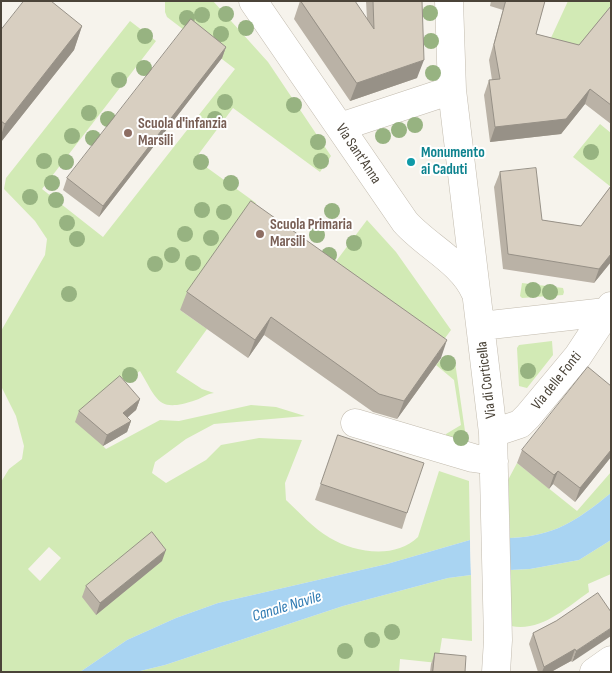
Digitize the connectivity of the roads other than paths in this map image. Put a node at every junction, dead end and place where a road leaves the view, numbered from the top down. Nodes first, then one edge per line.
1 (253, 1) edge
2 (449, 1) edge
3 (452, 90) junction
4 (340, 127) junction
5 (476, 294) junction
6 (608, 309) edge
7 (481, 326) junction
8 (355, 424) dead end
9 (493, 433) junction
10 (495, 471) junction
11 (611, 660) edge
12 (496, 672) edge
13 (594, 672) edge

1 - 4 street, Via Sant'Anna
2 - 3 street, Via di Corticella
3 - 4 street
3 - 5 street, Via di Corticella
4 - 5 street, Via Sant'Anna
5 - 7 street, Via di Corticella
6 - 7 street, Via delle Fonti
6 - 9 street, Via delle Fonti
7 - 9 street, Via di Corticella
8 - 10 street
9 - 10 street, Via di Corticella
10 - 12 street, Via di Corticella
11 - 13 street

